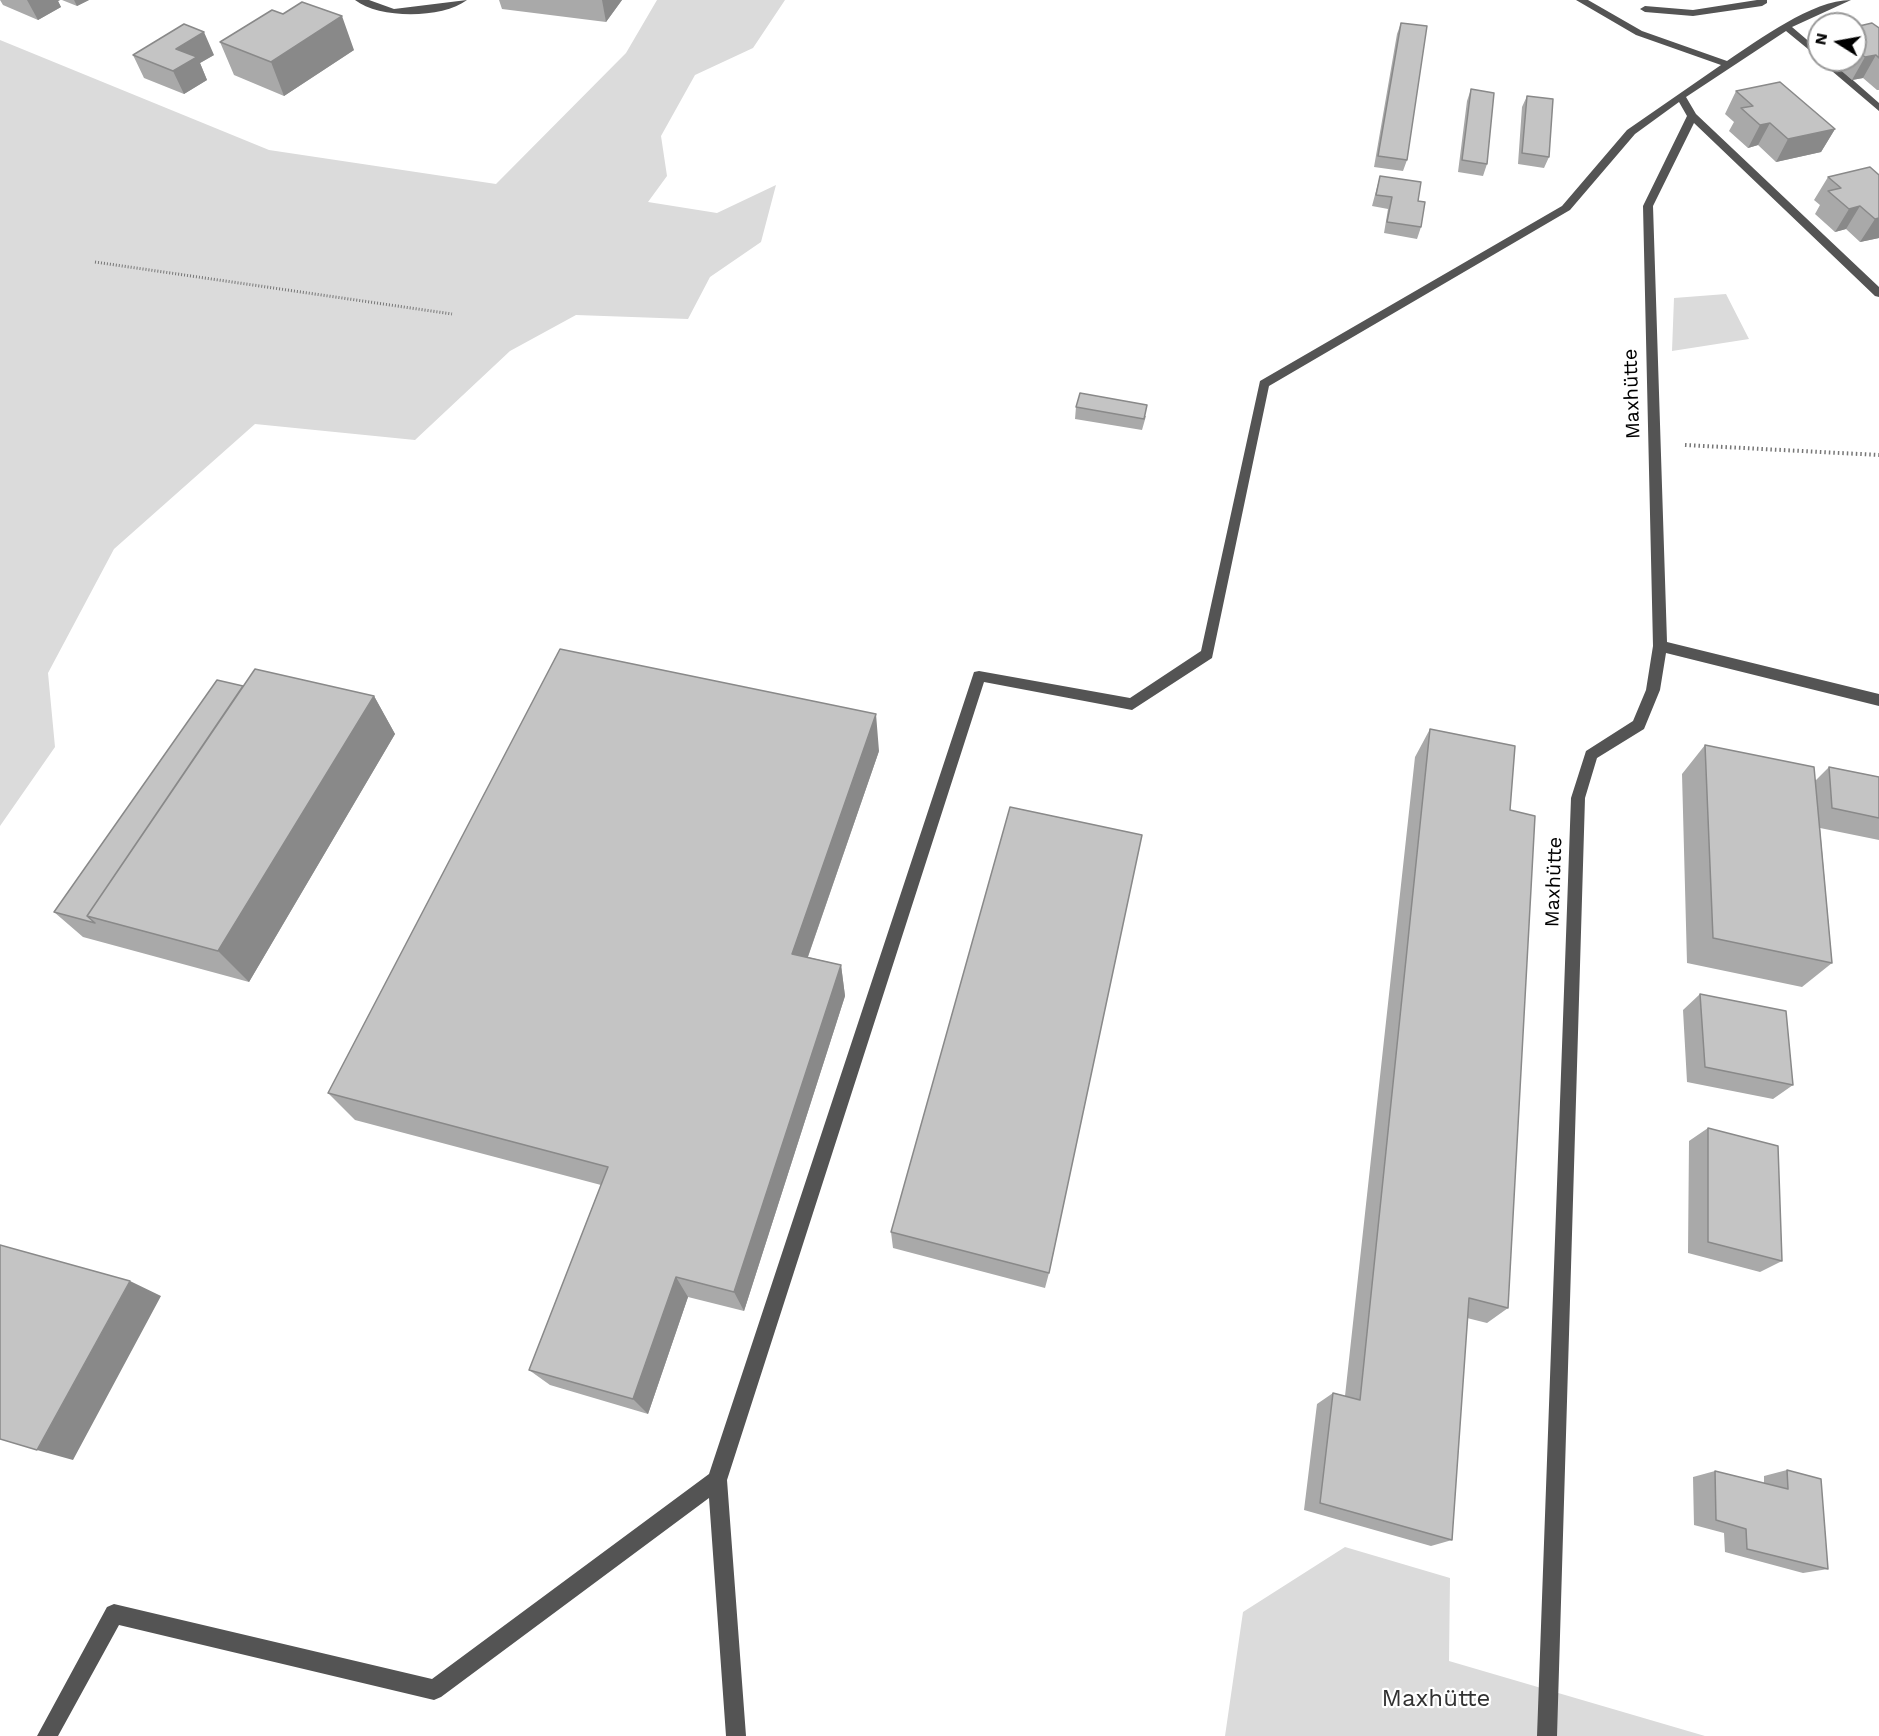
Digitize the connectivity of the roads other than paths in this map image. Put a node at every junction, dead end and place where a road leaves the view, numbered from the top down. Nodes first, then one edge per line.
1 (360, 0) edge
2 (462, 0) edge
3 (1581, 0) edge
4 (1762, 0) edge
5 (1846, 0) edge
6 (1730, 3) edge
7 (1642, 16) edge
8 (1786, 26) junction
9 (1807, 44) edge
10 (1726, 64) junction
11 (1838, 72) edge
12 (1681, 96) junction
13 (1879, 108) edge
14 (1692, 116) junction
15 (1879, 293) edge
16 (1660, 646) junction
17 (1879, 700) edge
18 (717, 1480) junction
19 (47, 1736) edge
20 (736, 1736) edge
21 (1547, 1736) edge

1 - 2 street
3 - 7 street
4 - 6 street
5 - 8 street
6 - 7 street
7 - 10 street
8 - 9 street
8 - 10 street
10 - 12 street
11 - 13 street
12 - 14 street
12 - 18 street
14 - 15 street
14 - 16 street, Maxhütte
16 - 17 street
16 - 21 street, Maxhütte
18 - 19 street
18 - 20 street

